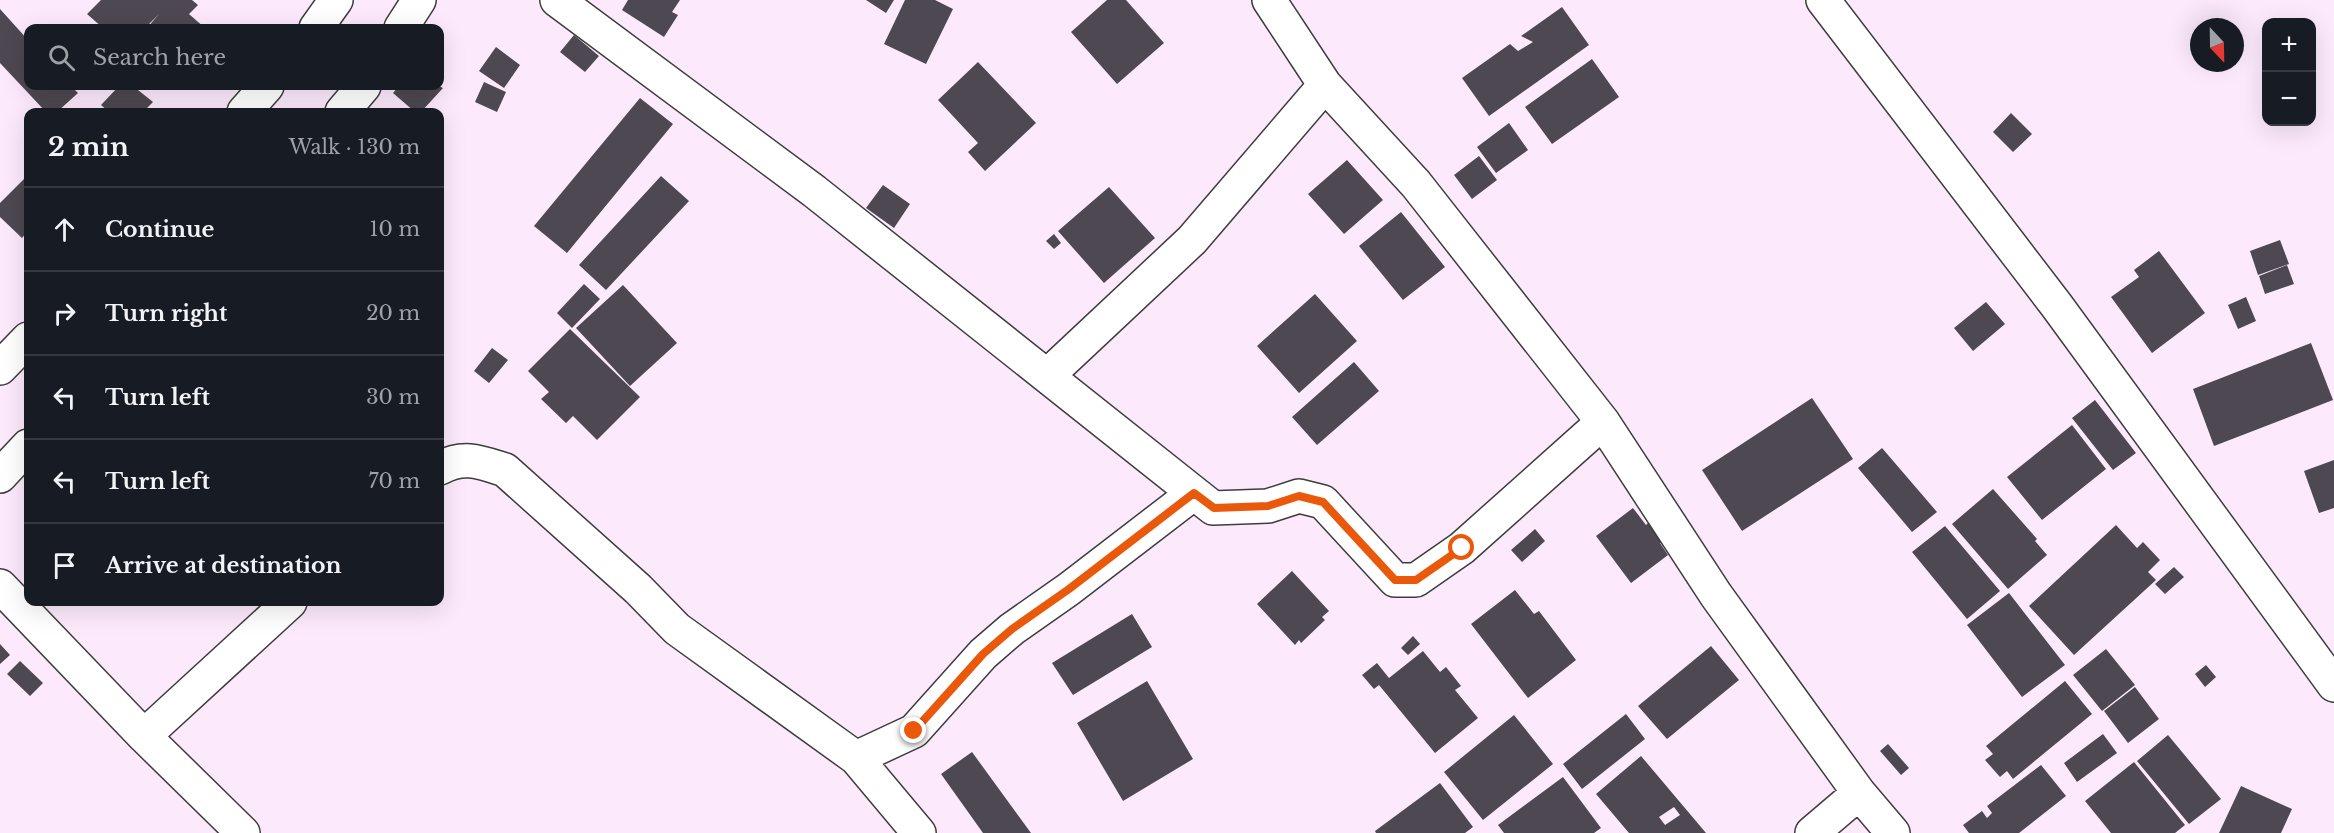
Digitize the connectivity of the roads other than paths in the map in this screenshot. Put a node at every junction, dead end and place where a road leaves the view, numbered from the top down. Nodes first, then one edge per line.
1 (336, 0) edge
2 (419, 0) edge
3 (557, 0) edge
4 (1269, 0) edge
5 (1823, 0) edge
6 (319, 24) edge
7 (404, 24) edge
8 (1325, 84) junction
9 (263, 90) edge
10 (361, 90) edge
11 (248, 108) edge
12 (345, 108) edge
13 (24, 343) edge
14 (0, 368) edge
15 (1047, 376) junction
16 (1604, 422) junction
17 (24, 450) edge
18 (444, 466) edge
19 (0, 476) edge
20 (1194, 493) junction
21 (0, 586) edge
22 (286, 606) edge
23 (2334, 684) edge
24 (144, 736) junction
25 (856, 758) junction
26 (1859, 792) junction
27 (243, 833) edge
28 (919, 833) edge
29 (1812, 833) edge
30 (1893, 833) edge

1 - 6 street
2 - 7 street
3 - 15 street
4 - 8 street
5 - 23 street
8 - 15 street
8 - 16 street
9 - 11 street
10 - 12 street
13 - 14 street
15 - 20 street
16 - 20 street
16 - 26 street
17 - 19 street
18 - 25 street
20 - 25 street
21 - 24 street
22 - 24 street
24 - 27 street
25 - 28 street
26 - 29 street
26 - 30 street

